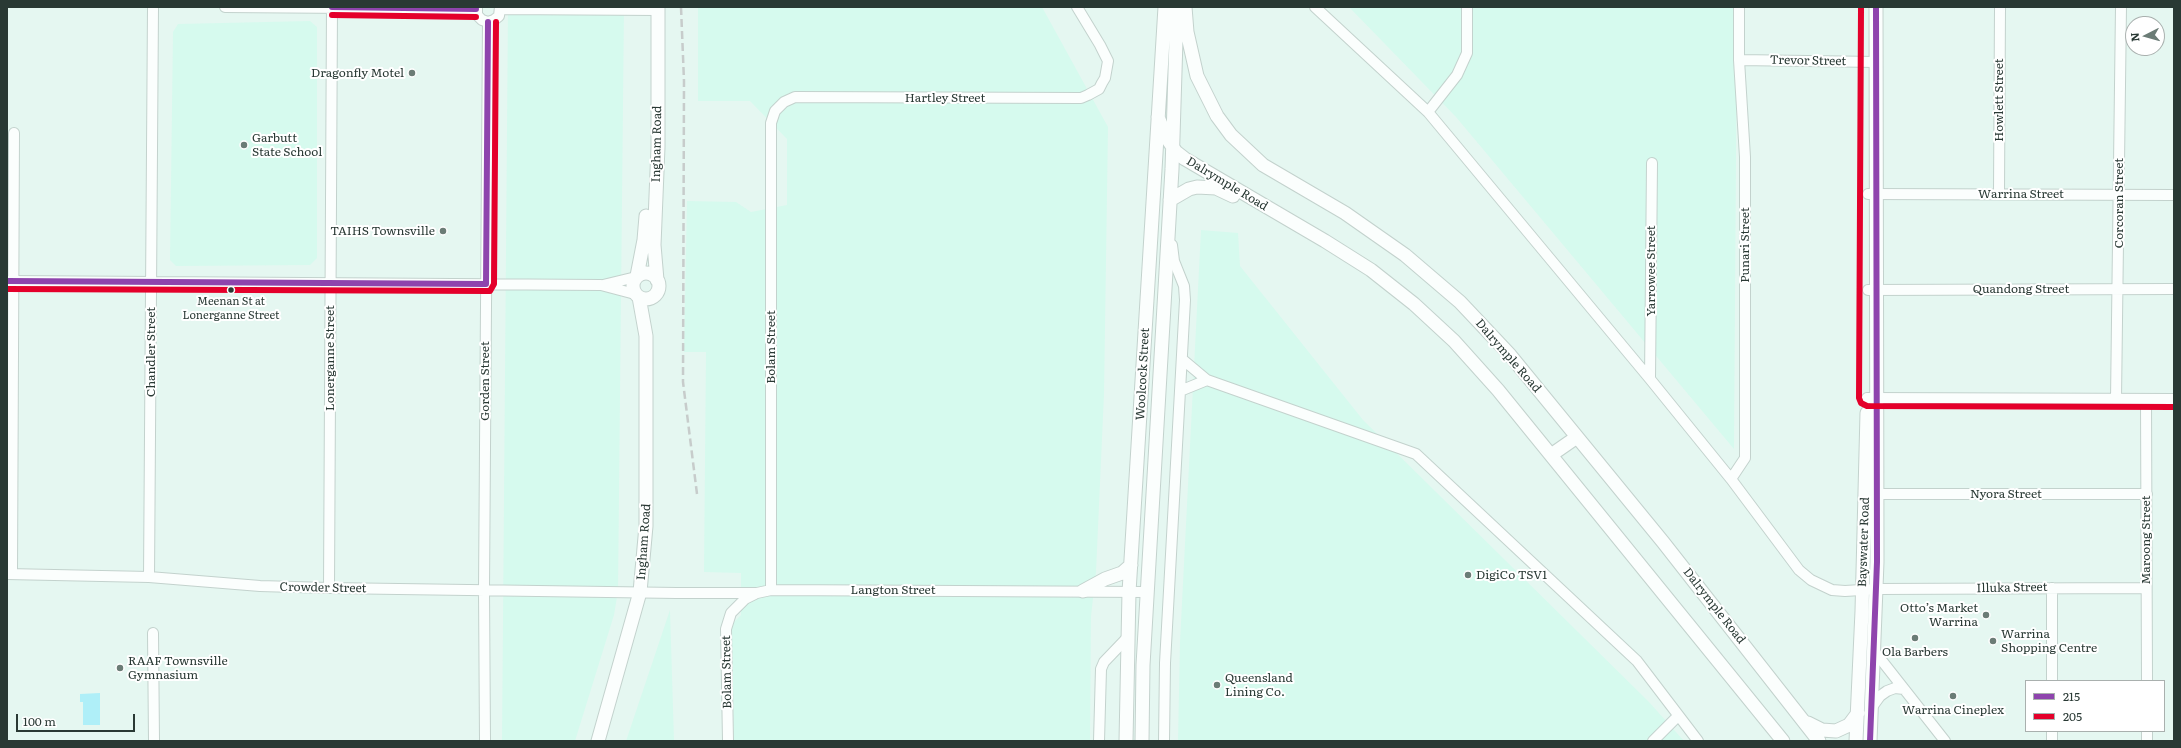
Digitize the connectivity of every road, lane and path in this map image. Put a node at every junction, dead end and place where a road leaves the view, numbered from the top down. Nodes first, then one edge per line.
1 (153, 7) edge
2 (225, 7) edge
3 (332, 7) edge
4 (1077, 7) edge
5 (1164, 7) edge
6 (1177, 7) edge
7 (1185, 7) edge
8 (1315, 7) edge
9 (1467, 7) edge
10 (1739, 7) edge
11 (1869, 7) edge
12 (1876, 7) edge
13 (2000, 7) edge
14 (2121, 7) edge
15 (476, 8) edge
16 (500, 8) edge
17 (654, 8) edge
18 (488, 22) junction
19 (1739, 60) junction
20 (1872, 62) junction
21 (779, 106) joint
22 (1428, 112) junction
23 (1173, 115) junction
24 (1158, 117) junction
25 (14, 133) dead end
26 (1172, 145) junction
27 (1652, 163) dead end
28 (1999, 193) junction
29 (1872, 194) junction
30 (2120, 195) junction
31 (2174, 195) edge
32 (1170, 200) junction
33 (1169, 219) junction
34 (1298, 226) junction
35 (637, 276) junction
36 (657, 280) junction
37 (11, 281) edge
38 (151, 282) junction
39 (331, 283) junction
40 (486, 284) junction
41 (601, 286) junction
42 (2119, 288) junction
43 (2174, 289) edge
44 (1872, 290) junction
45 (637, 296) junction
46 (653, 297) junction
47 (646, 336) junction
48 (1182, 359) junction
49 (1650, 378) junction
50 (1207, 380) junction
51 (1180, 391) junction
52 (1871, 398) junction
53 (2116, 399) junction
54 (2146, 400) junction
55 (2174, 400) edge
56 (1577, 437) junction
57 (1551, 455) junction
58 (1731, 478) junction
59 (1871, 494) junction
60 (2146, 494) junction
61 (1131, 565) junction
62 (9, 574) edge
63 (149, 578) junction
64 (329, 588) junction
65 (2052, 588) junction
66 (2146, 588) junction
67 (1877, 589) junction
68 (484, 590) junction
69 (770, 590) junction
70 (1863, 590) junction
71 (1083, 591) junction
72 (640, 592) junction
73 (1129, 592) junction
74 (1147, 592) junction
75 (757, 593) junction
76 (153, 632) dead end
77 (1127, 638) junction
78 (1875, 652) junction
79 (2052, 680) edge
80 (2147, 680) edge
81 (1904, 689) junction
82 (1872, 707) junction
83 (1858, 713) junction
84 (1678, 716) junction
85 (1804, 722) junction
86 (1872, 739) edge
87 (485, 740) edge
88 (154, 741) edge
89 (598, 741) edge
90 (728, 741) edge
91 (1099, 741) edge
92 (1126, 741) edge
93 (1142, 741) edge
94 (1164, 741) edge
95 (1653, 741) edge
96 (1698, 741) edge
97 (1783, 741) edge
98 (1819, 741) edge
99 (1856, 741) edge
100 (1945, 741) edge

1 - 38 street, Chandler Street
2 - 3 street
3 - 15 street
3 - 39 street, Lonerganne Street
4 - 21 street, Hartley Street
5 - 24 main road, Woolcock Street
6 - 23 main road, Woolcock Street
7 - 56 main road, Dalrymple Road
8 - 22 street
9 - 22 street
10 - 19 street, Punari Street
11 - 20 main road, Bayswater Road
12 - 20 main road, Bayswater Road
13 - 28 street, Howlett Street
14 - 30 street, Corcoran Street
15 - 18 street
16 - 17 street
16 - 18 street
17 - 35 main road, Ingham Road
17 - 36 main road, Ingham Road
18 - 40 street, Gorden Street
19 - 20 street, Trevor Street
19 - 58 street, Punari Street
20 - 29 main road, Bayswater Road
21 - 69 street, Bolam Street
22 - 49 street
23 - 24 main road
23 - 26 main road, Woolcock Street
24 - 26 main road, Dalrymple Road
24 - 61 main road, Woolcock Street
25 - 37 street
26 - 32 main road, Woolcock Street
26 - 34 main road, Dalrymple Road
27 - 49 street, Yarrowee Street
28 - 29 street, Warrina Street
28 - 30 street, Warrina Street
29 - 44 main road, Bayswater Road
30 - 31 street, Warrina Street
30 - 42 street, Corcoran Street
32 - 33 main road, Woolcock Street
32 - 34 main road
33 - 48 street
33 - 74 main road, Woolcock Street
34 - 57 main road, Dalrymple Road
35 - 36 main road
35 - 41 street
35 - 45 main road
36 - 46 main road
37 - 38 street
37 - 62 street
38 - 39 street
38 - 63 street, Chandler Street
39 - 40 street
39 - 64 street, Lonerganne Street
40 - 41 street
40 - 68 street, Gorden Street
41 - 45 street
42 - 43 street, Quandong Street
42 - 44 street, Quandong Street
42 - 53 street, Corcoran Street
44 - 52 main road, Bayswater Road
45 - 46 main road
45 - 47 main road, Ingham Road
46 - 47 main road, Ingham Road
47 - 72 main road, Ingham Road
48 - 50 street
48 - 51 street
49 - 58 street
50 - 51 street
50 - 84 street
51 - 94 street
52 - 53 street
52 - 59 main road, Bayswater Road
53 - 54 street
54 - 55 street
54 - 60 street, Maroong Street
56 - 57 main road
56 - 85 main road, Dalrymple Road
57 - 97 main road, Dalrymple Road
58 - 70 street
59 - 60 street, Nyora Street
59 - 67 main road, Bayswater Road
59 - 70 main road, Bayswater Road
60 - 66 street, Maroong Street
61 - 71 main road
61 - 73 main road, Woolcock Street
62 - 63 street, Crowder Street
63 - 64 street, Crowder Street
64 - 68 street, Crowder Street
65 - 66 street, Illuka Street
65 - 67 street, Illuka Street
65 - 79 street
66 - 80 street, Maroong Street
67 - 70 street
67 - 78 main road, Bayswater Road
68 - 72 street, Crowder Street
68 - 87 street, Gorden Street
69 - 71 street, Langton Street
69 - 75 street, Langton Street
70 - 83 main road, Bayswater Road
71 - 73 street, Langton Street
72 - 75 street, Langton Street
72 - 89 main road, Ingham Road
73 - 74 street, Langton Street
73 - 77 main road, Woolcock Street
74 - 93 main road, Woolcock Street
75 - 90 street, Bolam Street
76 - 88 street
77 - 91 street
77 - 92 main road, Woolcock Street
78 - 81 street
78 - 82 main road, Bayswater Road
81 - 82 street
81 - 100 street
82 - 86 main road, Bayswater Road
83 - 85 main road
83 - 99 main road, Bayswater Road
84 - 95 street
84 - 96 street
85 - 98 main road, Dalrymple Road

